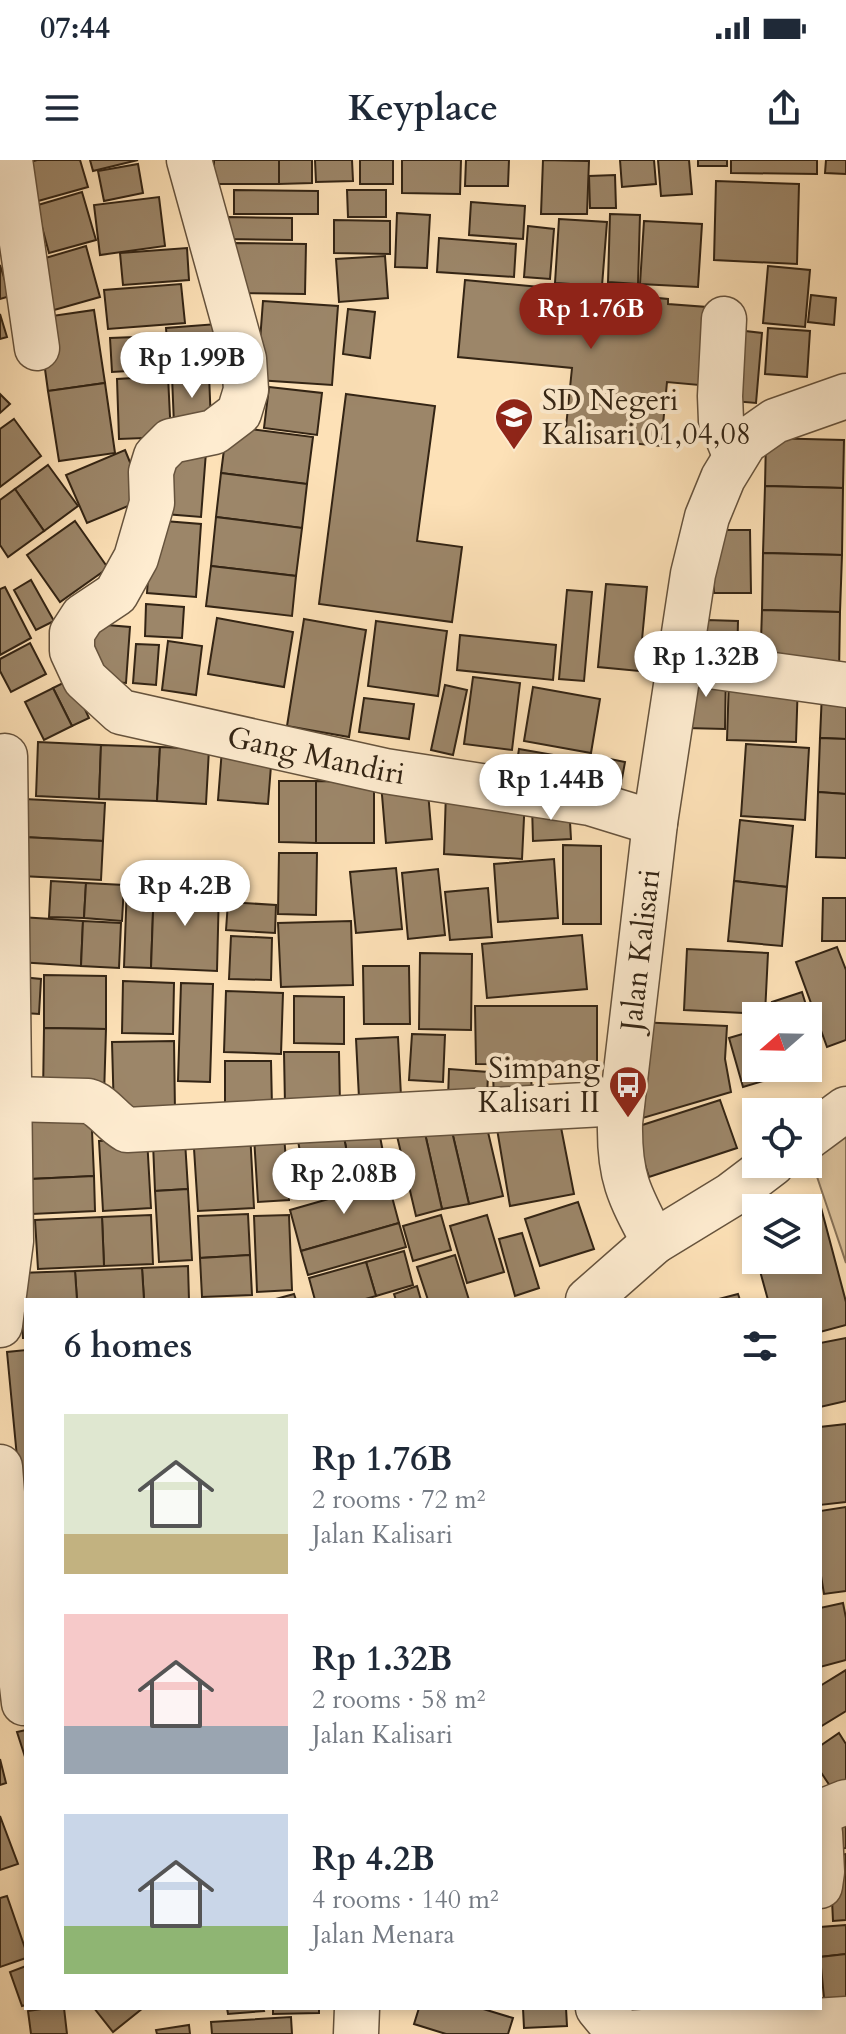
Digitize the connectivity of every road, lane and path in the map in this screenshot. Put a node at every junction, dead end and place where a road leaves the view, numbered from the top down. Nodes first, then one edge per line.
1 (10, 160) edge
2 (189, 160) edge
3 (724, 319) dead end
4 (37, 348) dead end
5 (846, 396) edge
6 (735, 455) junction
7 (680, 662) junction
8 (846, 685) edge
9 (5, 756) dead end
10 (655, 823) junction
11 (3, 966) edge
12 (11, 1099) junction
13 (622, 1103) junction
14 (846, 1109) edge
15 (822, 1127) edge
16 (753, 1178) edge
17 (654, 1242) junction
18 (590, 1298) edge
19 (0, 1325) edge
20 (0, 1467) edge
21 (17, 1704) edge
22 (846, 1802) edge
23 (822, 1817) edge
24 (357, 2010) edge
25 (600, 2010) edge
26 (826, 2021) edge
27 (725, 2029) edge
28 (648, 2033) edge
29 (356, 2034) edge

1 - 4 street
2 - 10 street, Gang Mandiri
3 - 6 street
5 - 6 street, Jalan Kalisari
6 - 7 street, Jalan Kalisari
7 - 8 street
7 - 10 street, Jalan Kalisari
9 - 11 street
10 - 13 street, Jalan Kalisari
11 - 12 street
12 - 13 street
12 - 19 street
13 - 17 street, Jalan Kalisari
14 - 15 street
16 - 17 street
17 - 18 street
20 - 21 street
22 - 23 street
24 - 29 street
25 - 28 street
26 - 27 street
27 - 28 street

